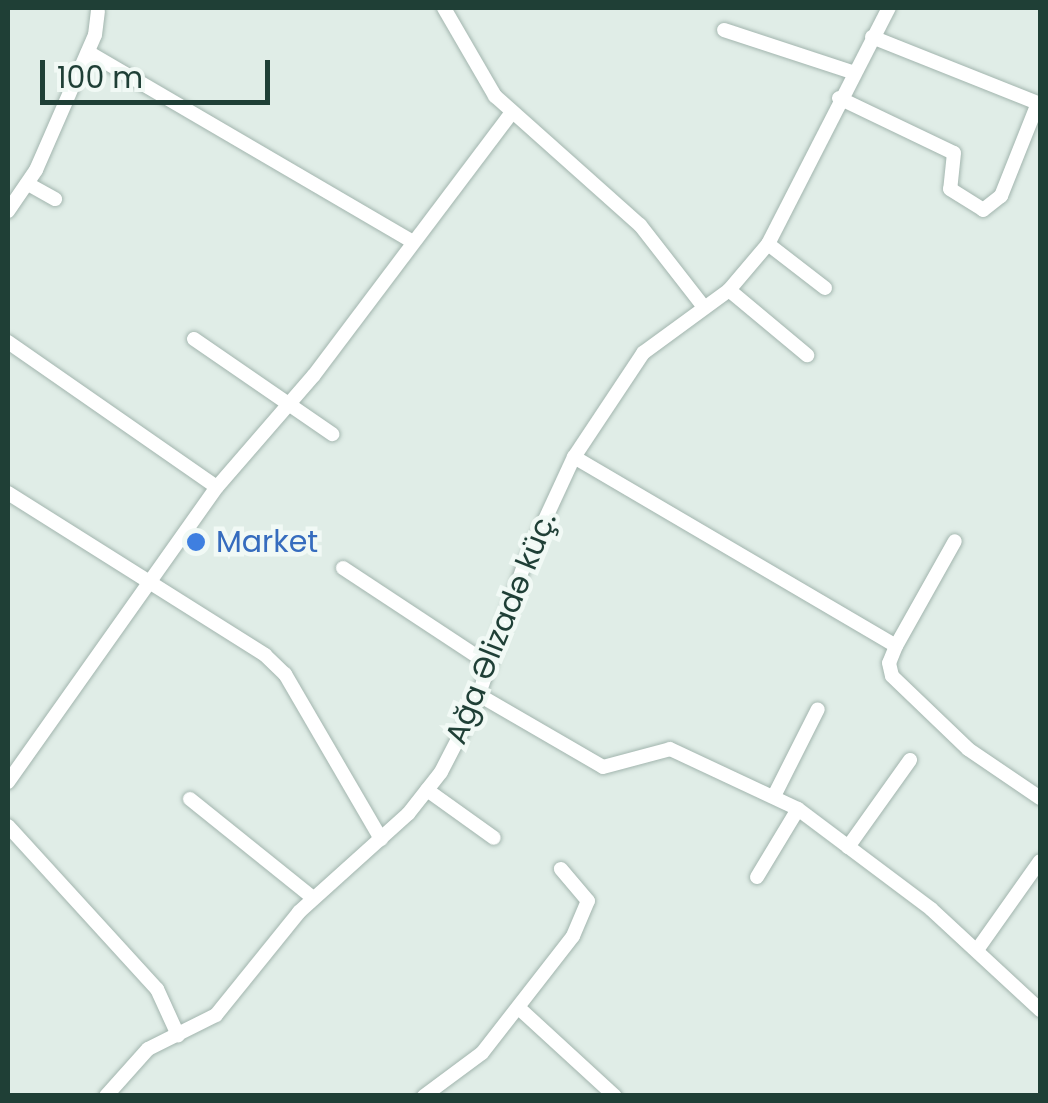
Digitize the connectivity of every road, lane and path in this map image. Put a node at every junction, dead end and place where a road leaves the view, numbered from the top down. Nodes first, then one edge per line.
1 (444, 8) edge
2 (888, 8) edge
3 (96, 9) edge
4 (724, 30) dead end
5 (872, 37) junction
6 (88, 52) junction
7 (852, 72) junction
8 (839, 98) junction
9 (1039, 103) edge
10 (511, 114) junction
11 (28, 184) junction
12 (56, 199) dead end
13 (8, 211) edge
14 (411, 241) junction
15 (768, 244) junction
16 (824, 288) dead end
17 (728, 290) junction
18 (703, 306) junction
19 (194, 339) dead end
20 (8, 342) edge
21 (807, 355) dead end
22 (288, 402) junction
23 (332, 434) dead end
24 (574, 457) junction
25 (216, 487) junction
26 (8, 493) edge
27 (955, 541) dead end
28 (343, 568) dead end
29 (151, 582) junction
30 (896, 646) junction
31 (490, 665) junction
32 (479, 695) junction
33 (818, 709) dead end
34 (910, 760) dead end
35 (8, 782) edge
36 (427, 790) junction
37 (774, 796) junction
38 (1040, 798) edge
39 (190, 799) dead end
40 (798, 809) junction
41 (8, 826) edge
42 (494, 838) dead end
43 (382, 840) junction
44 (848, 847) junction
45 (1040, 861) edge
46 (562, 868) dead end
47 (757, 877) dead end
48 (312, 898) junction
49 (977, 950) junction
50 (521, 1010) junction
51 (1040, 1010) edge
52 (178, 1035) junction
53 (106, 1096) edge
54 (424, 1096) edge
55 (616, 1096) edge

1 - 10 street
2 - 5 street, Ağa Əlizadə küç.
3 - 6 street
4 - 7 street
5 - 7 street, Ağa Əlizadə küç.
5 - 9 street
6 - 11 street
6 - 14 street
7 - 8 street, Ağa Əlizadə küç.
8 - 9 street
8 - 15 street, Ağa Əlizadə küç.
10 - 14 street
10 - 18 street
11 - 12 street
11 - 13 street
14 - 22 street
15 - 16 street
15 - 17 street, Ağa Əlizadə küç.
17 - 18 street, Ağa Əlizadə küç.
17 - 21 street
18 - 24 street, Ağa Əlizadə küç.
19 - 22 street
20 - 25 street
22 - 23 street
22 - 25 street
24 - 30 street
24 - 31 street, Ağa Əlizadə küç.
25 - 29 street
26 - 29 street
27 - 30 street
28 - 31 street
29 - 35 street
29 - 43 street
30 - 38 street
31 - 32 street, Ağa Əlizadə küç.
32 - 36 street, Ağa Əlizadə küç.
32 - 37 street
33 - 37 street
34 - 44 street
36 - 42 street
36 - 43 street, Ağa Əlizadə küç.
37 - 40 street
39 - 48 street
40 - 44 street
40 - 47 street
41 - 52 street
43 - 48 street, Ağa Əlizadə küç.
44 - 49 street
45 - 49 street
46 - 50 street
48 - 52 street, Ağa Əlizadə küç.
49 - 51 street
50 - 54 street
50 - 55 street
52 - 53 street, Ağa Əlizadə küç.

